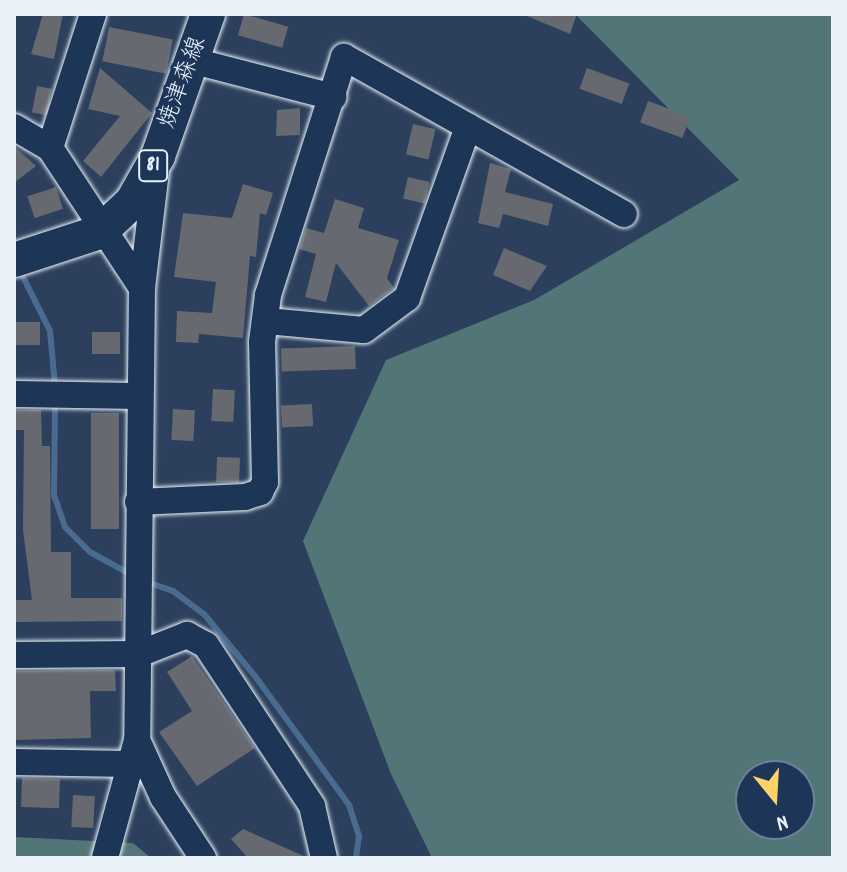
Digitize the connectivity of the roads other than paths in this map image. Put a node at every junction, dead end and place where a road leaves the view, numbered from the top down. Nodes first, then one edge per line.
1 (93, 14) edge
2 (208, 14) edge
3 (194, 61) junction
4 (333, 97) junction
5 (14, 127) edge
6 (468, 127) junction
7 (50, 148) junction
8 (158, 156) junction
9 (624, 214) dead end
10 (100, 232) junction
11 (20, 257) edge
12 (142, 288) junction
13 (267, 321) junction
14 (14, 394) edge
15 (139, 396) junction
16 (138, 502) junction
17 (139, 654) junction
18 (14, 655) edge
19 (133, 752) junction
20 (14, 762) edge
21 (105, 858) edge
22 (203, 858) edge
23 (324, 858) edge

1 - 7 street
2 - 3 main road, 焼津森線 / 81
3 - 4 street
3 - 8 main road, 焼津森線 / 81
4 - 6 street
4 - 13 street
5 - 7 street
6 - 9 street
6 - 13 street
7 - 10 street
8 - 10 main road, 焼津森線 / 81
8 - 12 street
10 - 11 main road, 焼津森線 / 81
10 - 12 street
12 - 15 street
13 - 16 street
14 - 15 street
15 - 16 street
16 - 17 street
17 - 18 street
17 - 19 street
17 - 23 street
19 - 20 street
19 - 21 street
19 - 22 street

